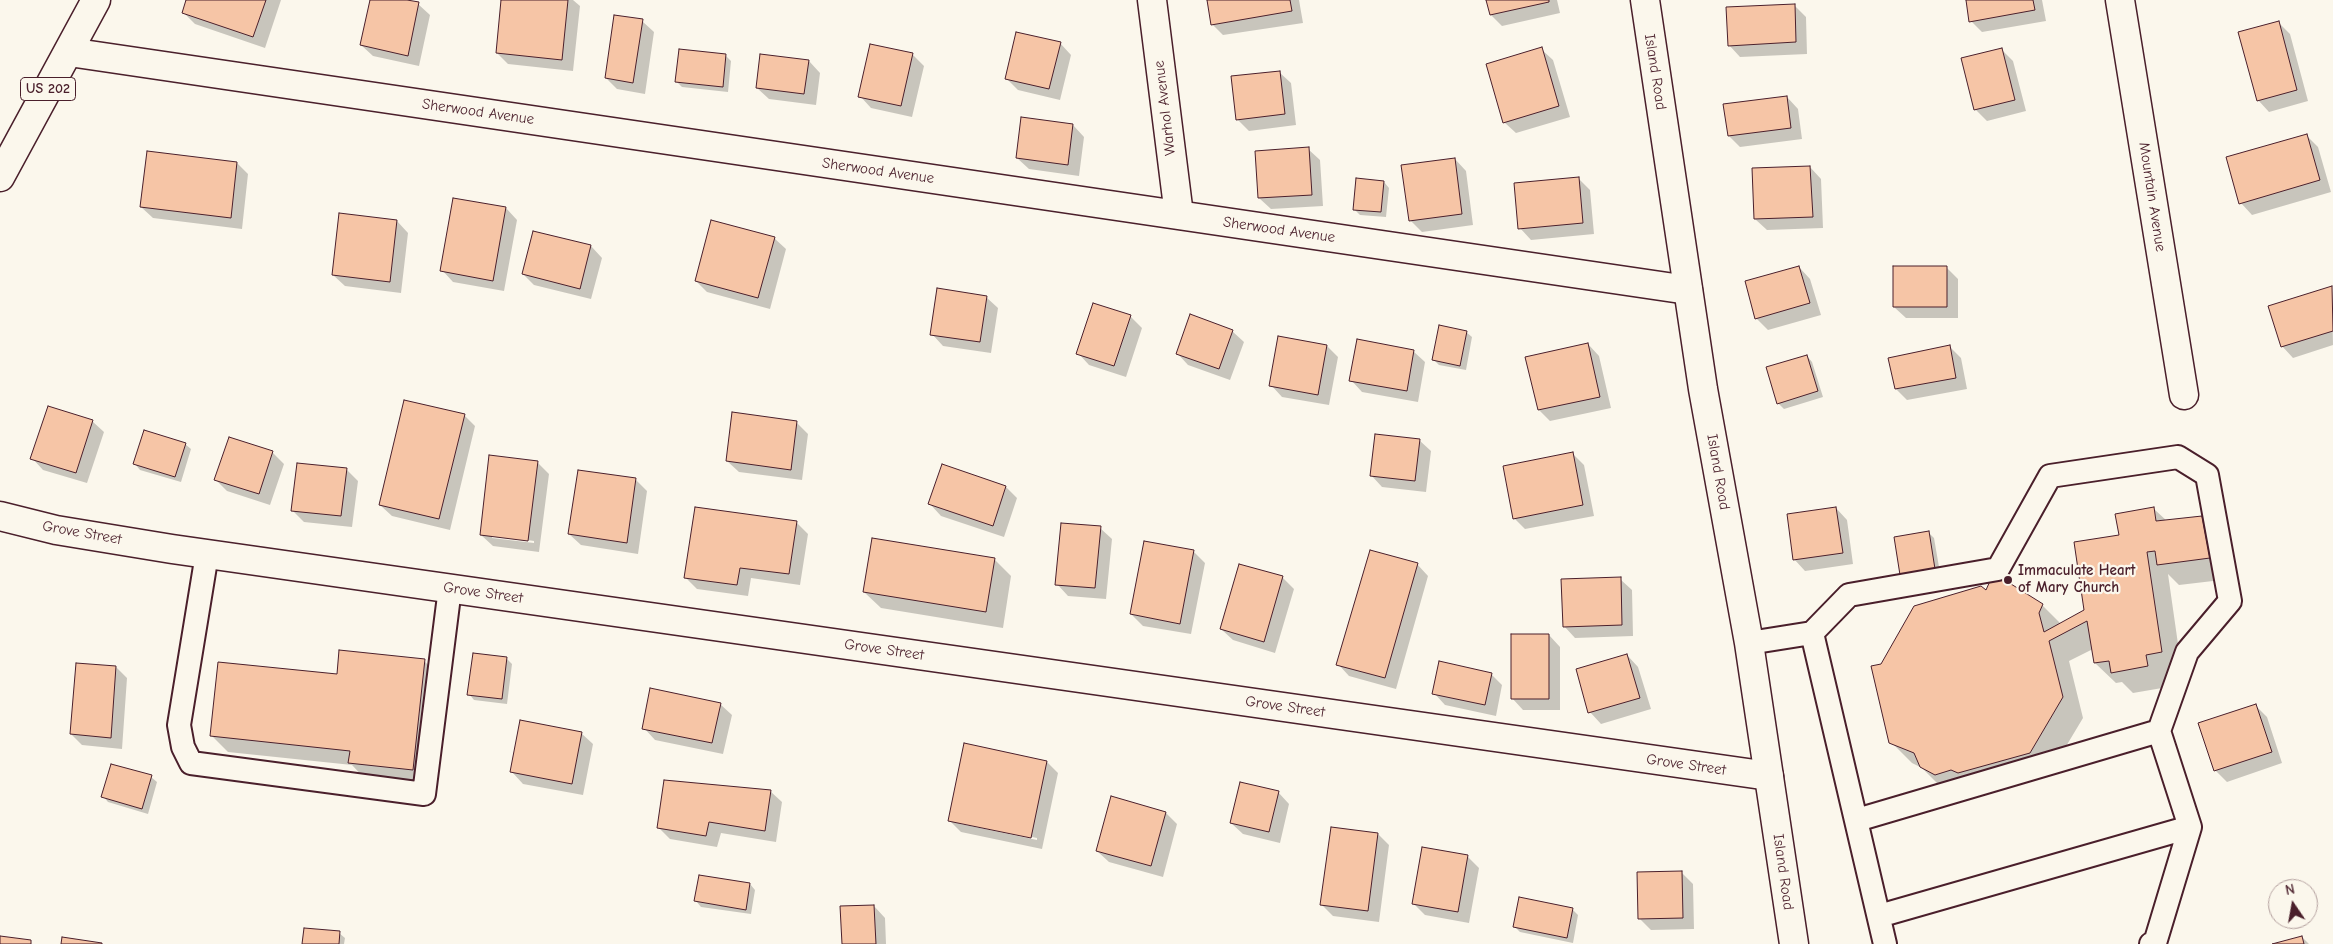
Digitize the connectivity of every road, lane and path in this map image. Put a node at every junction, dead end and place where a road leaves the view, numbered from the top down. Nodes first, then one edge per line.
1 (96, 0) edge
2 (1152, 0) edge
3 (1644, 0) edge
4 (2120, 0) edge
5 (69, 52) junction
6 (0, 177) edge
7 (1179, 215) junction
8 (1688, 290) junction
9 (2184, 395) dead end
10 (0, 516) edge
11 (207, 554) junction
12 (450, 588) junction
13 (1812, 634) junction
14 (1749, 643) junction
15 (2159, 731) junction
16 (1769, 776) junction
17 (1857, 820) junction
18 (2190, 827) junction
19 (1879, 916) junction
20 (2153, 943) edge
21 (1794, 944) edge
22 (1885, 944) edge

1 - 5 street, US 202
2 - 7 street, Warhol Avenue
3 - 8 street, Island Road
4 - 9 street, Mountain Avenue
5 - 6 street, US 202
5 - 7 street, Sherwood Avenue
7 - 8 street, Sherwood Avenue
8 - 14 street, Island Road
10 - 11 street, Grove Street
11 - 12 street, Grove Street
11 - 12 lane
12 - 16 street, Grove Street
13 - 14 lane
13 - 15 lane
13 - 17 lane
14 - 16 street, Island Road
15 - 17 lane
15 - 18 lane
16 - 21 street, Island Road
17 - 19 lane
18 - 19 lane
18 - 20 lane
19 - 22 lane

